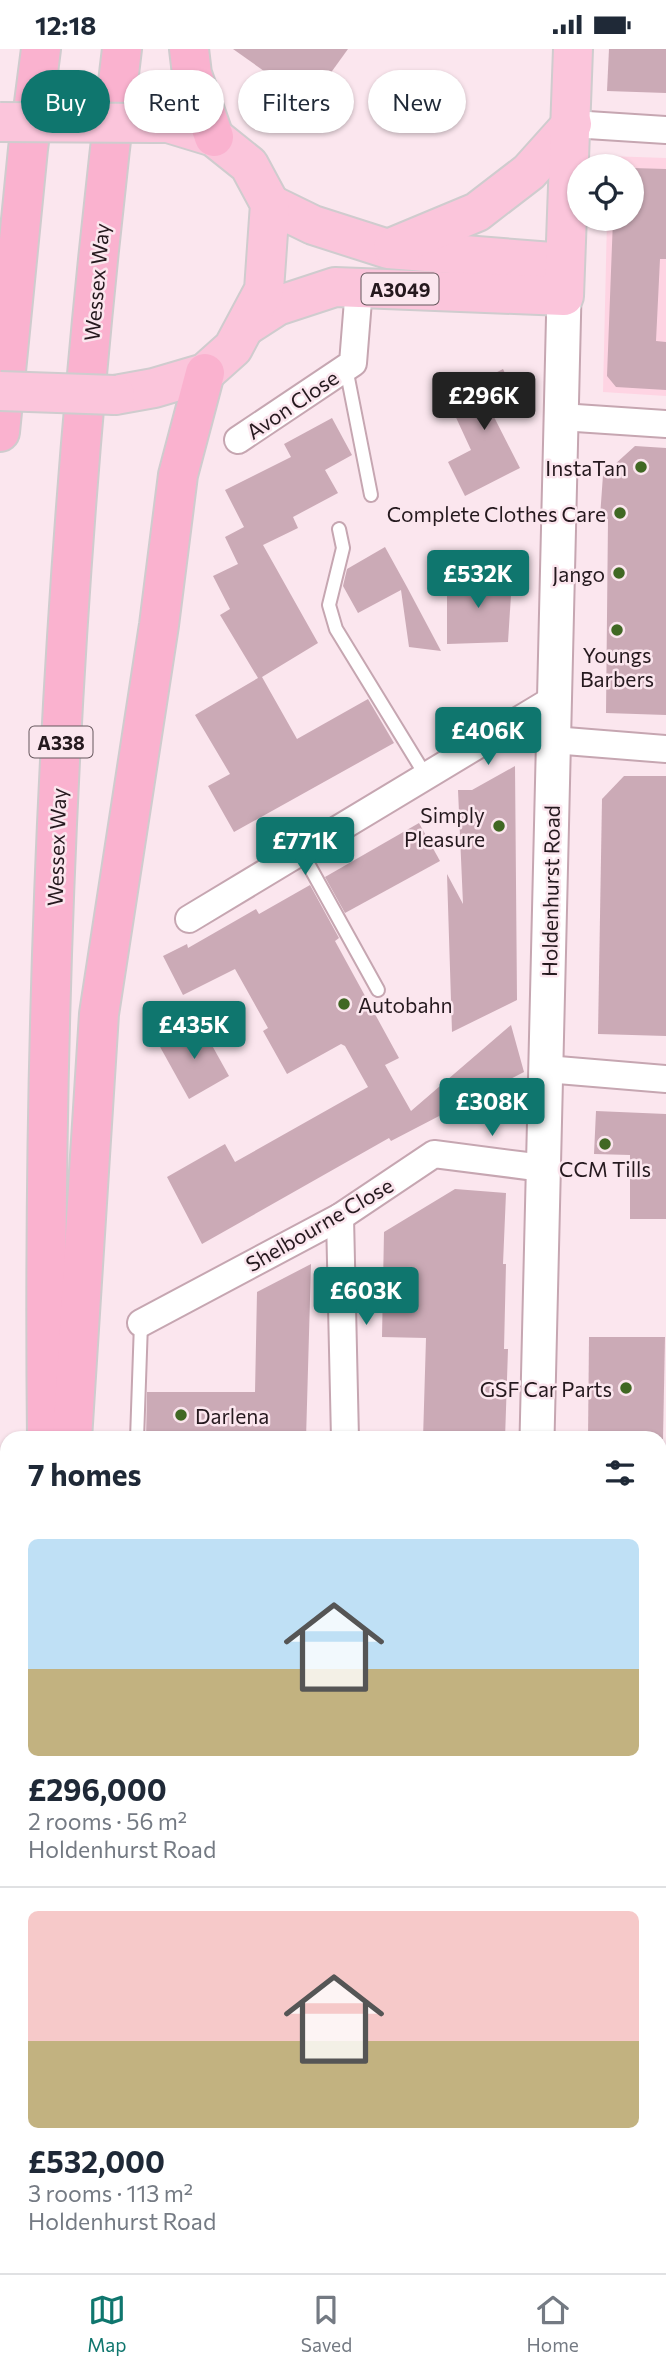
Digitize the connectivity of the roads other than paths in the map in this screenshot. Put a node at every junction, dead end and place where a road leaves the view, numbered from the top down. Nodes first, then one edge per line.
1 (41, 49) edge
2 (122, 49) edge
3 (189, 49) edge
4 (573, 49) edge
5 (0, 122) edge
6 (572, 124) junction
7 (666, 130) edge
8 (214, 137) junction
9 (270, 204) junction
10 (388, 249) junction
11 (564, 279) junction
12 (359, 288) junction
13 (246, 326) junction
14 (346, 367) junction
15 (205, 373) junction
16 (0, 391) edge
17 (561, 417) junction
18 (666, 424) edge
19 (0, 432) edge
20 (238, 440) dead end
21 (371, 495) dead end
22 (339, 529) dead end
23 (555, 699) junction
24 (554, 740) junction
25 (666, 749) edge
26 (426, 776) junction
27 (301, 851) junction
28 (189, 919) dead end
29 (378, 990) dead end
30 (545, 1069) junction
31 (666, 1079) edge
32 (543, 1168) junction
33 (340, 1217) junction
34 (142, 1323) joint
35 (47, 1431) edge
36 (73, 1431) edge
37 (137, 1431) edge
38 (345, 1431) edge
39 (537, 1431) edge

1 - 19 highway
2 - 35 highway, Wessex Way / A338
3 - 8 highway
4 - 6 main road, Holdenhurst Road
5 - 8 main road, bridge
6 - 7 street
6 - 10 main road, A3049
6 - 11 main road, Holdenhurst Road
8 - 9 main road
9 - 10 main road, A3049
9 - 13 main road, A3049
10 - 11 main road
11 - 12 main road, A3049
11 - 17 street, Holdenhurst Road
12 - 13 main road, A3049
12 - 14 street, Avon Close
13 - 15 main road, A3049
14 - 20 street, Avon Close
14 - 21 lane
15 - 16 main road, A3049, bridge
15 - 36 highway
17 - 18 street
17 - 23 street, Holdenhurst Road
22 - 26 lane
23 - 24 street, Holdenhurst Road
23 - 26 street
24 - 25 street
24 - 30 street, Holdenhurst Road
26 - 27 street
27 - 28 street
27 - 29 lane
30 - 31 street
30 - 32 street, Holdenhurst Road
32 - 33 street, Shelbourne Close
32 - 39 street, Holdenhurst Road
33 - 34 street, Shelbourne Close
33 - 38 street
34 - 37 lane

